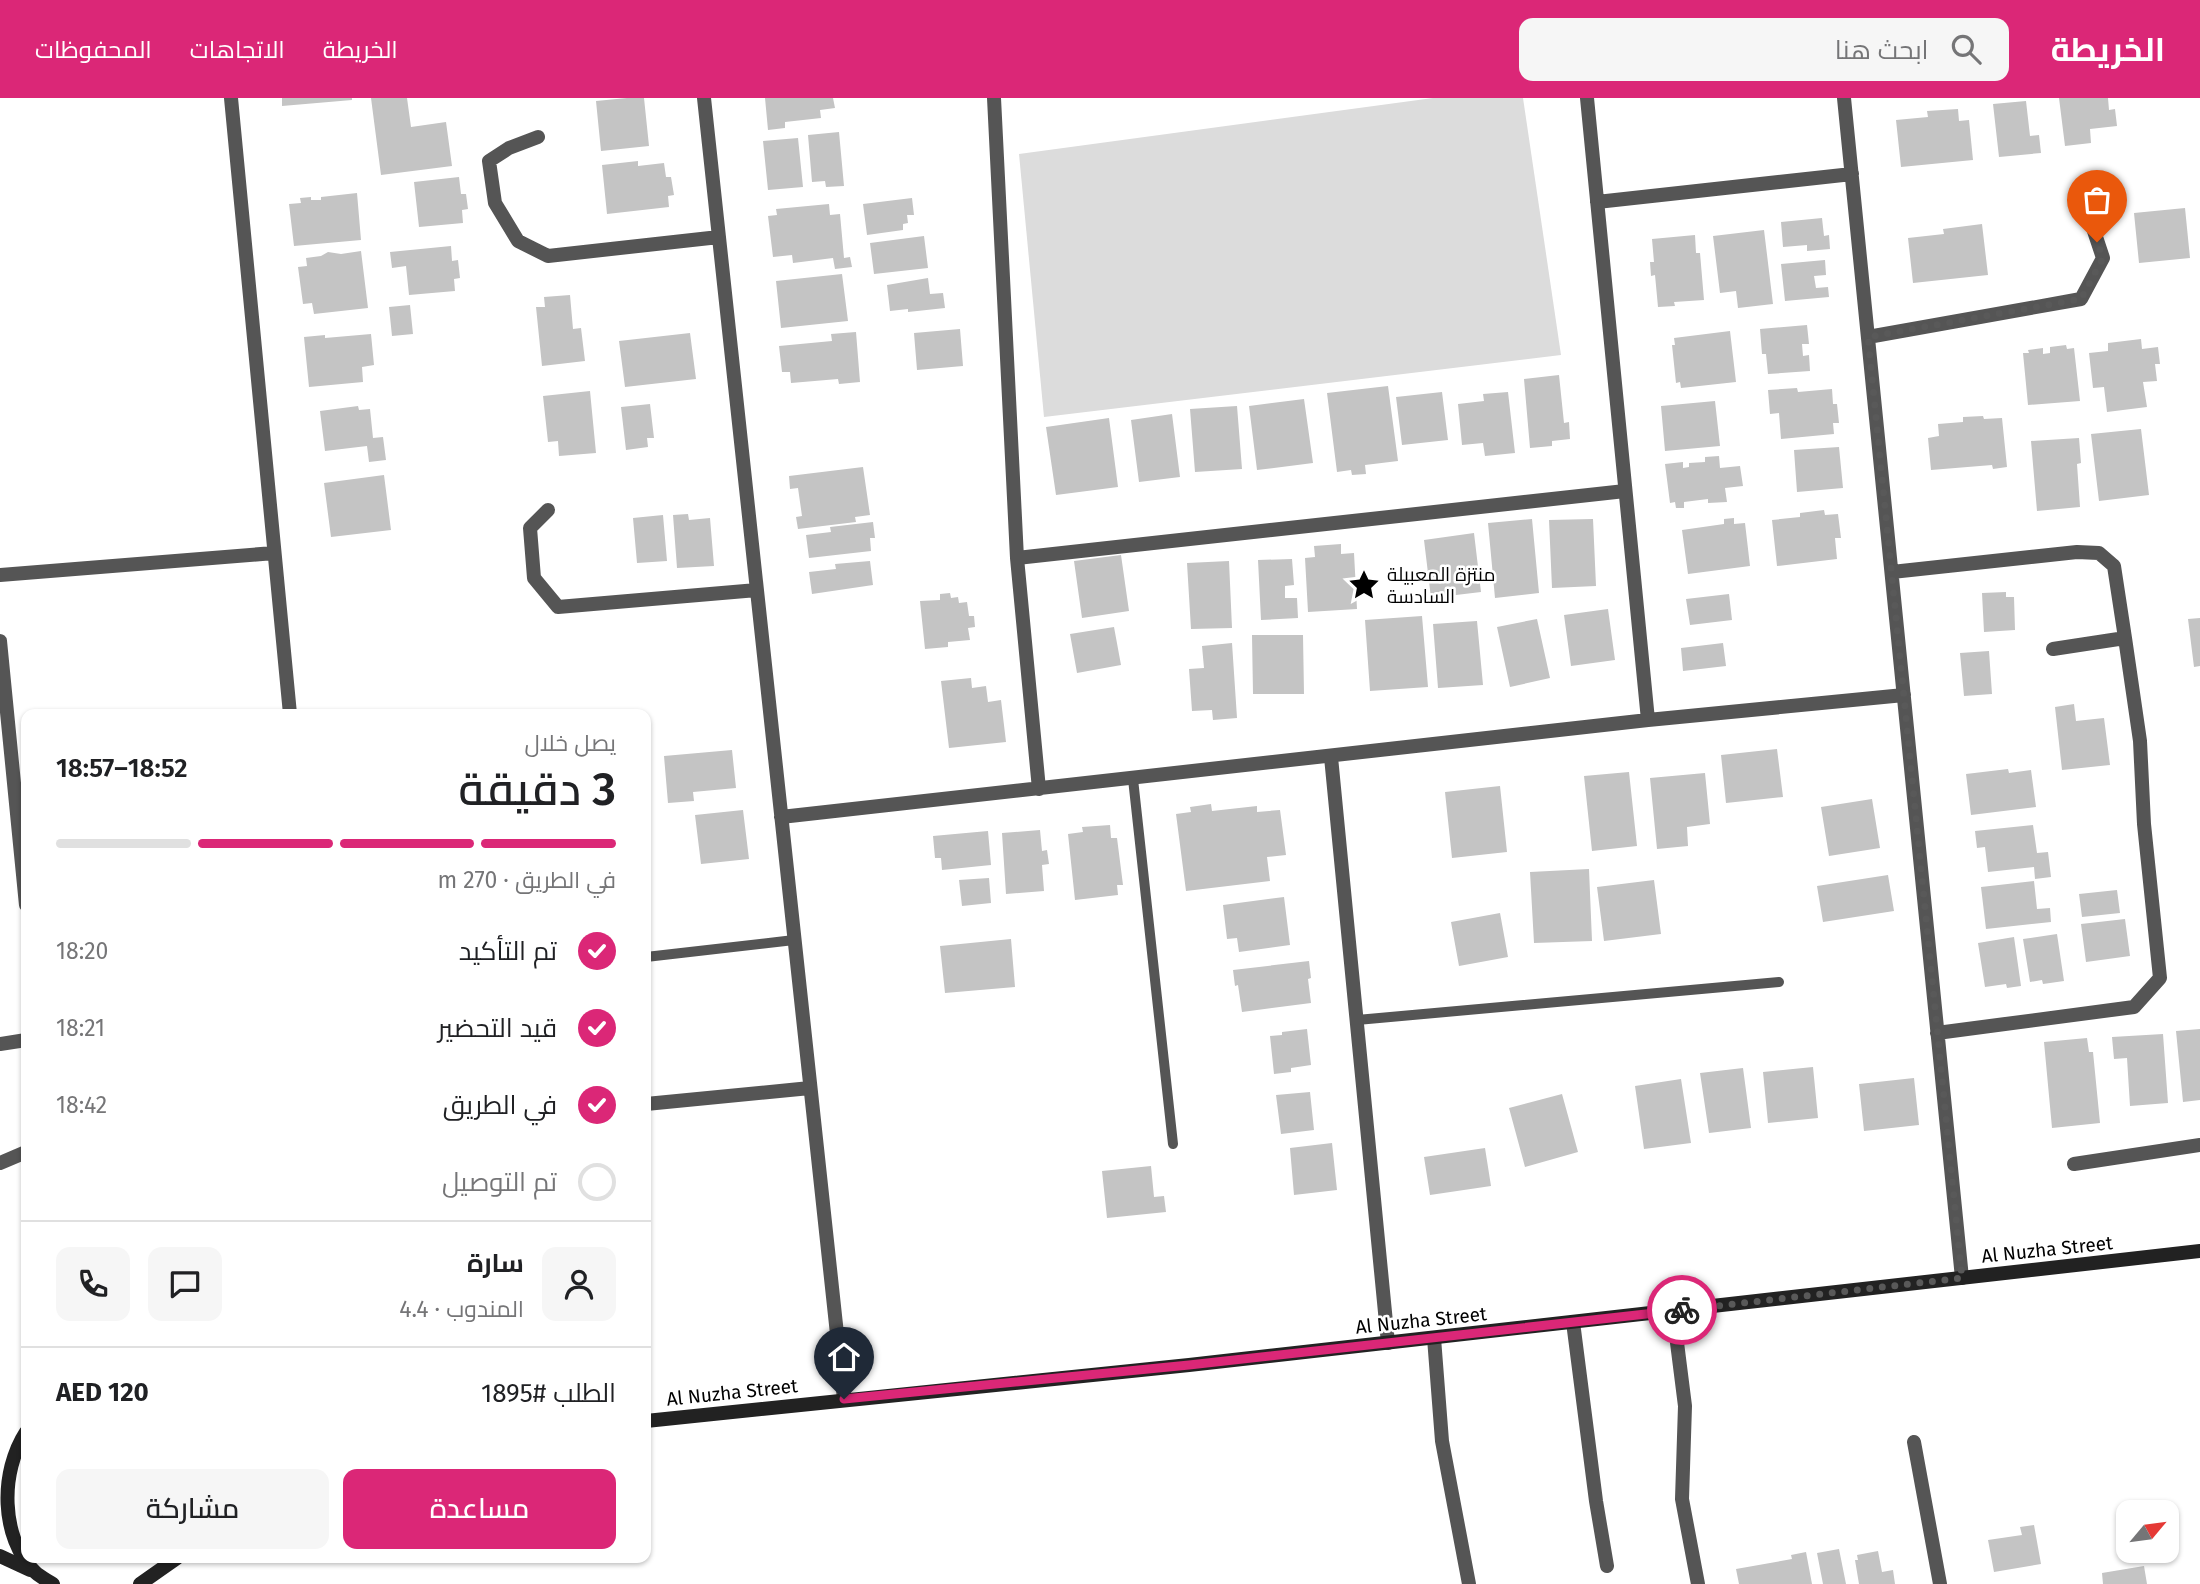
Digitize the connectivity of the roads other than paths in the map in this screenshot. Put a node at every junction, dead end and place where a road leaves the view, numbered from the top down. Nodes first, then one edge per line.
1 (231, 98) edge
2 (704, 98) edge
3 (994, 98) edge
4 (1587, 98) edge
5 (1844, 98) edge
6 (538, 137) dead end
7 (1852, 174) junction
8 (1597, 202) junction
9 (2075, 204) dead end
10 (719, 237) junction
11 (1868, 337) junction
12 (1625, 491) junction
13 (548, 510) dead end
14 (274, 553) junction
15 (1017, 558) junction
16 (1892, 572) junction
17 (0, 575) edge
18 (757, 590) junction
19 (2125, 638) junction
20 (0, 641) edge
21 (2053, 649) dead end
22 (1904, 695) junction
23 (290, 709) edge
24 (1648, 720) junction
25 (1331, 757) junction
26 (1133, 779) junction
27 (1039, 789) junction
28 (781, 817) junction
29 (21, 854) edge
30 (794, 940) junction
31 (651, 956) edge
32 (1779, 982) dead end
33 (1357, 1020) junction
34 (1937, 1033) junction
35 (21, 1041) edge
36 (0, 1044) edge
37 (810, 1088) junction
38 (651, 1104) edge
39 (1173, 1144) dead end
40 (2200, 1145) edge
41 (21, 1155) edge
42 (0, 1163) edge
43 (2074, 1164) dead end
44 (2200, 1251) edge
45 (1962, 1278) junction
46 (1673, 1311) junction
47 (1573, 1322) junction
48 (1434, 1338) junction
49 (1388, 1343) junction
50 (844, 1399) junction
51 (651, 1420) edge
52 (21, 1438) edge
53 (1914, 1442) dead end
54 (6, 1455) edge
55 (21, 1555) edge
56 (0, 1556) edge
57 (27, 1563) edge
58 (170, 1563) edge
59 (1607, 1566) dead end
60 (34, 1572) junction
61 (144, 1583) edge
62 (53, 1584) edge
63 (1469, 1584) edge
64 (1698, 1584) edge
65 (1940, 1584) edge

1 - 14 street
2 - 10 street
3 - 15 street
4 - 8 street
5 - 7 street
6 - 10 street
7 - 8 street
7 - 11 street
8 - 12 street
9 - 11 street
10 - 18 street
11 - 16 street
12 - 15 street
12 - 24 street
13 - 18 street
14 - 17 street
14 - 23 street
15 - 27 street
16 - 19 street
16 - 22 street
18 - 28 street
19 - 21 street
19 - 34 street
20 - 29 street
22 - 24 street
22 - 34 street
24 - 25 street
25 - 26 street
25 - 33 street
26 - 27 street
26 - 39 lane
27 - 28 street
28 - 30 street
30 - 31 lane
30 - 37 street
32 - 33 lane
33 - 49 street
34 - 45 street
35 - 36 street
37 - 38 street
37 - 50 street
40 - 43 street
41 - 42 street
44 - 45 main road, Al Nuzha Street
45 - 46 main road, Al Nuzha Street
46 - 47 main road, Al Nuzha Street
46 - 64 street
47 - 48 main road, Al Nuzha Street
47 - 59 street
48 - 49 main road, Al Nuzha Street
48 - 63 street
49 - 50 main road, Al Nuzha Street
50 - 51 main road, Al Nuzha Street
52 - 54 main road
53 - 65 street
54 - 55 main road
56 - 60 main road
57 - 60 main road
58 - 61 main road
60 - 62 main road

